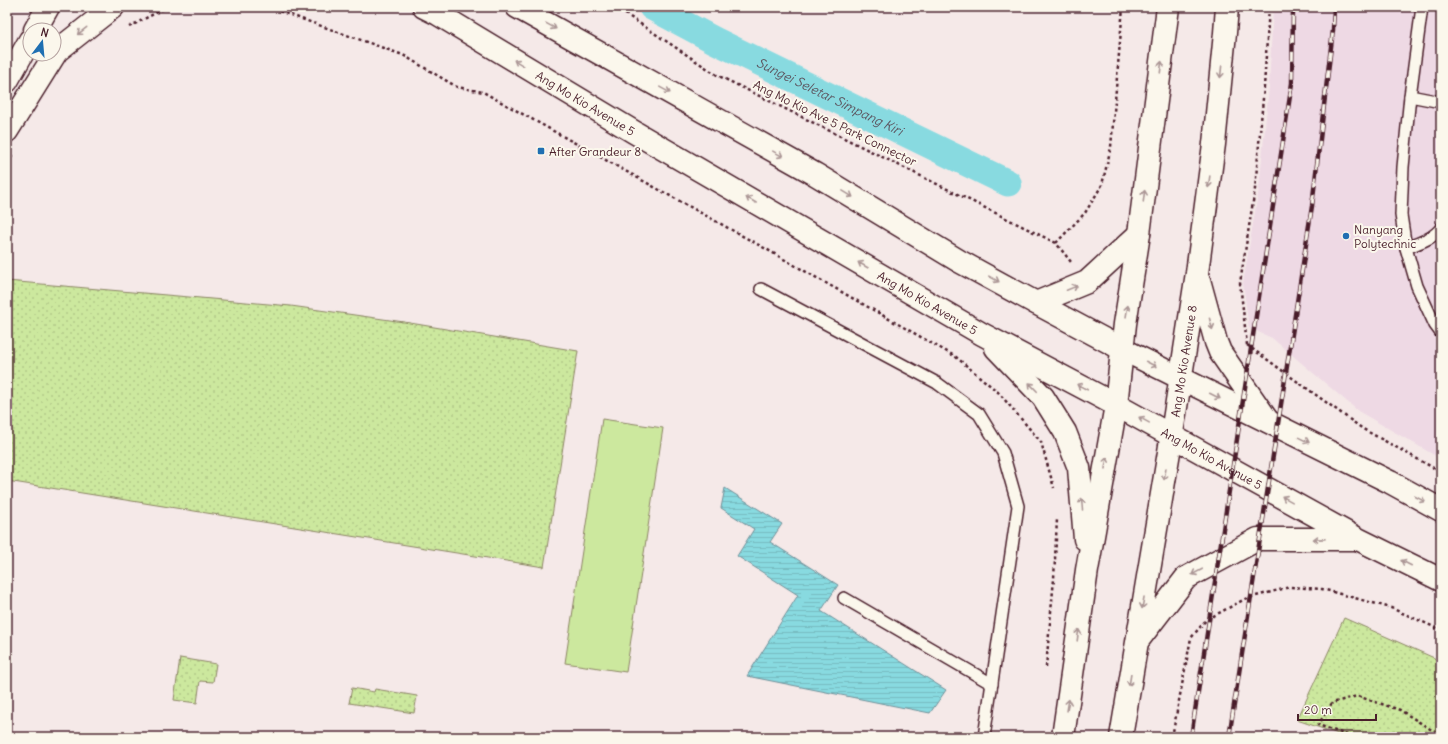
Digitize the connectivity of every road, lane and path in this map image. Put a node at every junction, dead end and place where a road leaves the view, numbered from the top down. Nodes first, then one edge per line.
1 (33, 7) edge
2 (48, 7) edge
3 (113, 7) edge
4 (167, 7) edge
5 (268, 7) edge
6 (424, 7) edge
7 (517, 7) edge
8 (615, 7) edge
9 (1123, 7) edge
10 (1168, 7) edge
11 (1227, 7) edge
12 (1269, 7) edge
13 (1422, 7) edge
14 (34, 22) edge
15 (40, 22) edge
16 (128, 28) dead end
17 (393, 51) dead end
18 (22, 54) edge
19 (7, 81) edge
20 (1410, 96) junction
21 (1441, 102) edge
22 (12, 141) edge
23 (7, 163) edge
24 (1441, 228) edge
25 (1139, 234) junction
26 (1406, 248) junction
27 (1197, 273) junction
28 (761, 289) dead end
29 (1036, 302) junction
30 (1441, 333) edge
31 (982, 334) junction
32 (1122, 349) junction
33 (1180, 378) junction
34 (1116, 405) junction
35 (1269, 423) junction
36 (1172, 436) junction
37 (1441, 472) edge
38 (1441, 510) edge
39 (1358, 538) junction
40 (1087, 570) junction
41 (1441, 580) edge
42 (844, 598) dead end
43 (1441, 630) edge
44 (1137, 642) junction
45 (992, 684) junction
46 (1441, 734) edge
47 (984, 737) edge
48 (1063, 737) edge
49 (1121, 737) edge
50 (1172, 737) edge
51 (1353, 737) edge

1 - 14 main road
2 - 15 main road
3 -> 22 main road
4 - 16 path
5 - 17 path
31 -> 6 main road, Ang Mo Kio Avenue 5
7 -> 29 main road
8 - 9 path, Ang Mo Kio Ave 5 Park Connector
25 -> 10 main road
11 -> 27 main road, Ang Mo Kio Avenue 8
12 - 37 path
13 - 20 lane
18 - 19 main road
20 - 21 lane
20 - 26 lane
22 - 23 path
24 - 26 lane
29 -> 25 main road
32 -> 25 main road
26 - 30 lane
27 - 33 main road, Ang Mo Kio Avenue 8
27 -> 35 main road
28 - 45 lane
29 - 32 main road
34 -> 31 main road, Ang Mo Kio Avenue 5
40 -> 31 main road
32 -> 33 main road
32 - 34 main road
33 -> 35 main road
33 - 36 main road, Ang Mo Kio Avenue 8
36 -> 34 main road, Ang Mo Kio Avenue 5
40 -> 34 main road
35 -> 38 main road
39 -> 36 main road, Ang Mo Kio Avenue 5
36 -> 44 main road, Ang Mo Kio Avenue 8
41 -> 39 main road, Ang Mo Kio Avenue 5
39 -> 44 main road
48 -> 40 main road
42 - 45 lane
43 - 50 path
44 -> 49 main road, Ang Mo Kio Avenue 8
45 - 47 lane
46 - 51 path

